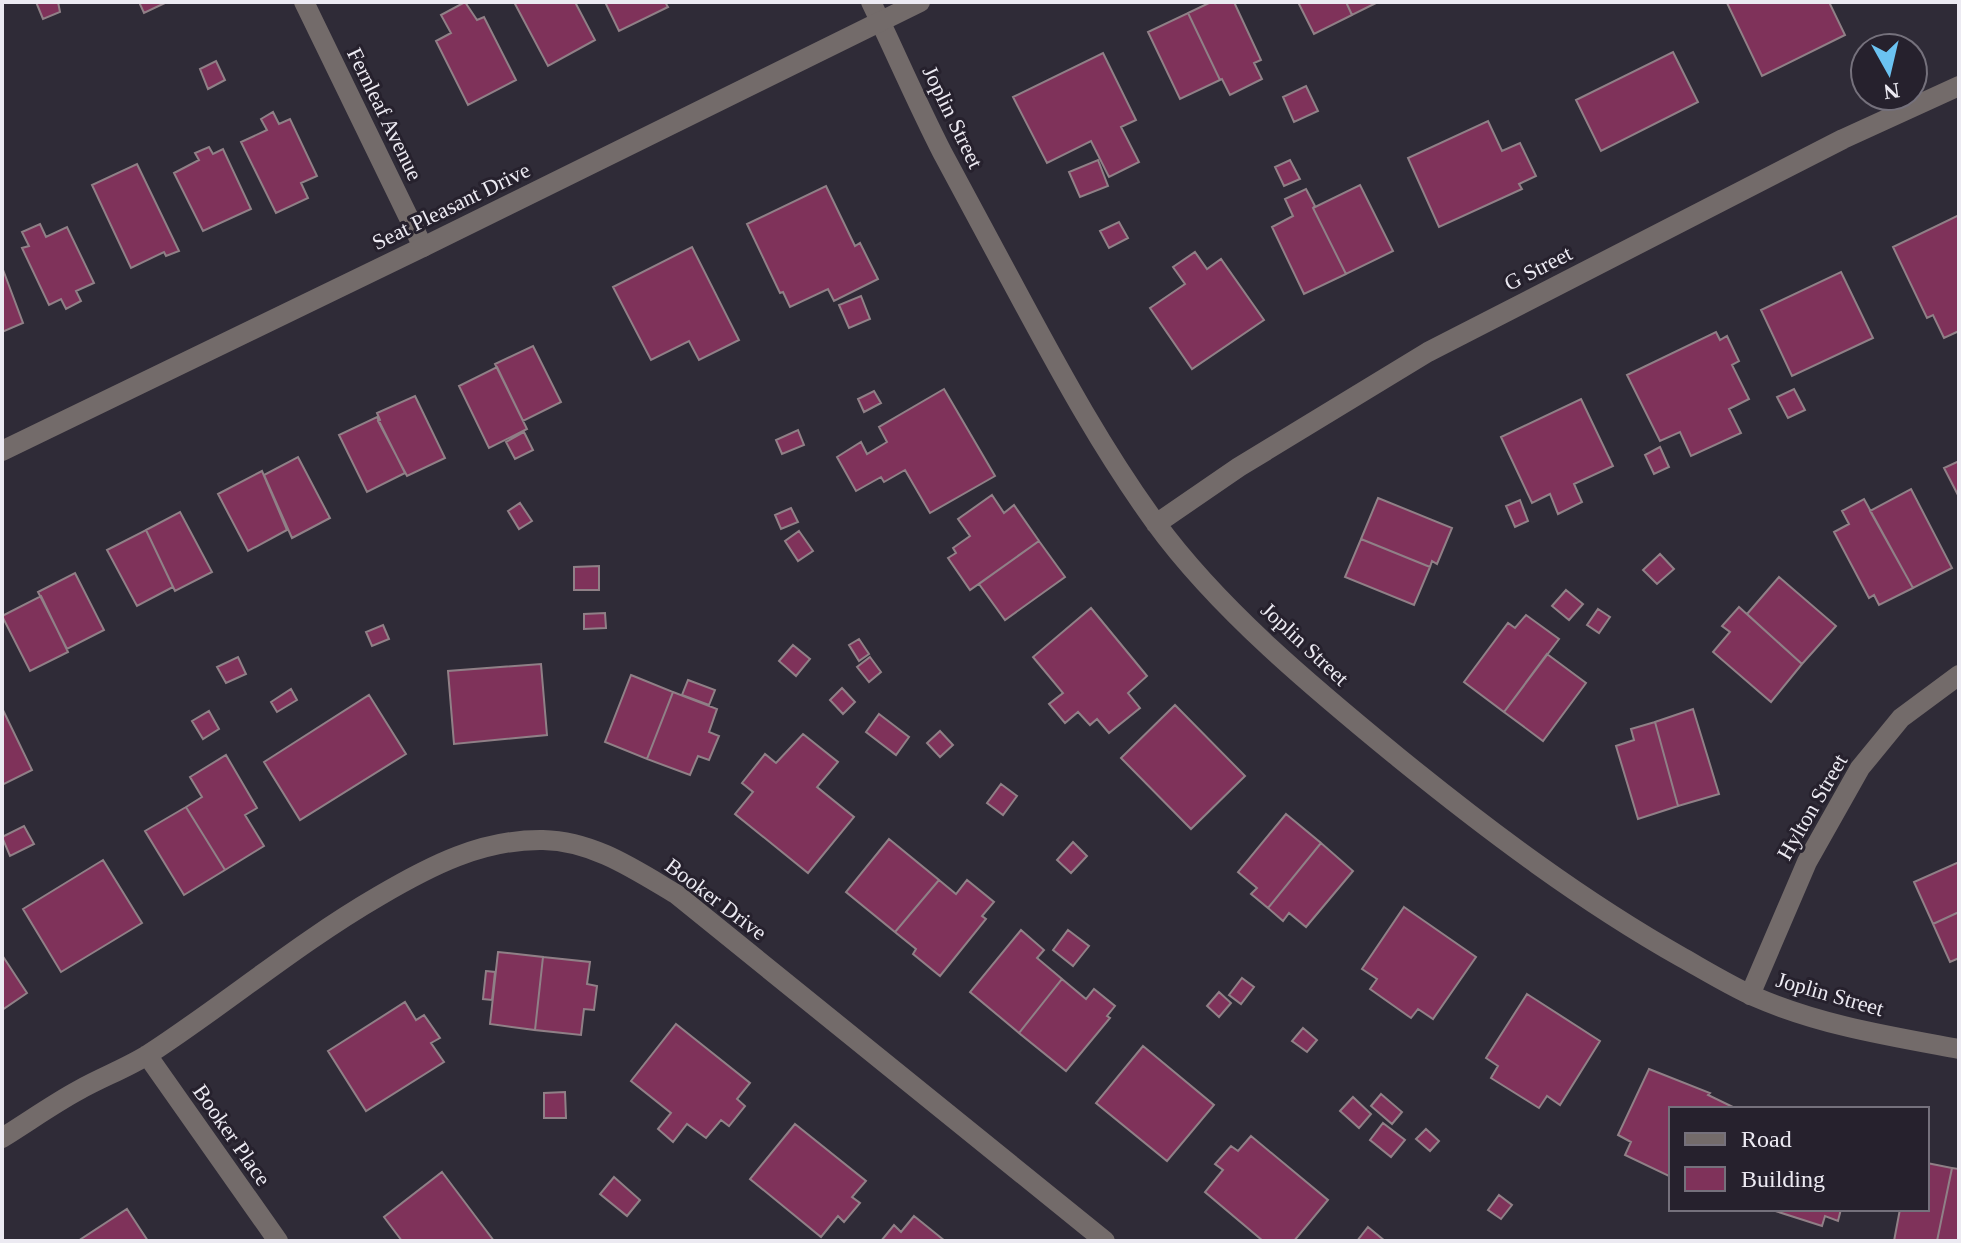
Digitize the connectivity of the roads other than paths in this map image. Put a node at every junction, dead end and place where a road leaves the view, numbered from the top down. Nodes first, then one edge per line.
1 (304, 2) edge
2 (871, 2) edge
3 (920, 2) edge
4 (880, 22) junction
5 (1959, 86) edge
6 (423, 247) junction
7 (2, 451) edge
8 (1156, 524) junction
9 (1959, 675) edge
10 (1750, 995) junction
11 (1959, 1049) edge
12 (147, 1055) junction
13 (2, 1138) edge
14 (278, 1241) edge
15 (1105, 1241) edge

1 - 6 street, Fernleaf Avenue
2 - 4 street, Joplin Street
3 - 4 street, Seat Pleasant Drive
4 - 6 street, Seat Pleasant Drive
4 - 8 street, Joplin Street
5 - 8 street, G Street
6 - 7 street, Seat Pleasant Drive
8 - 10 street, Joplin Street
9 - 10 street, Hylton Street
10 - 11 street, Joplin Street
12 - 13 street, Booker Drive
12 - 14 street, Booker Place
12 - 15 street, Booker Drive

